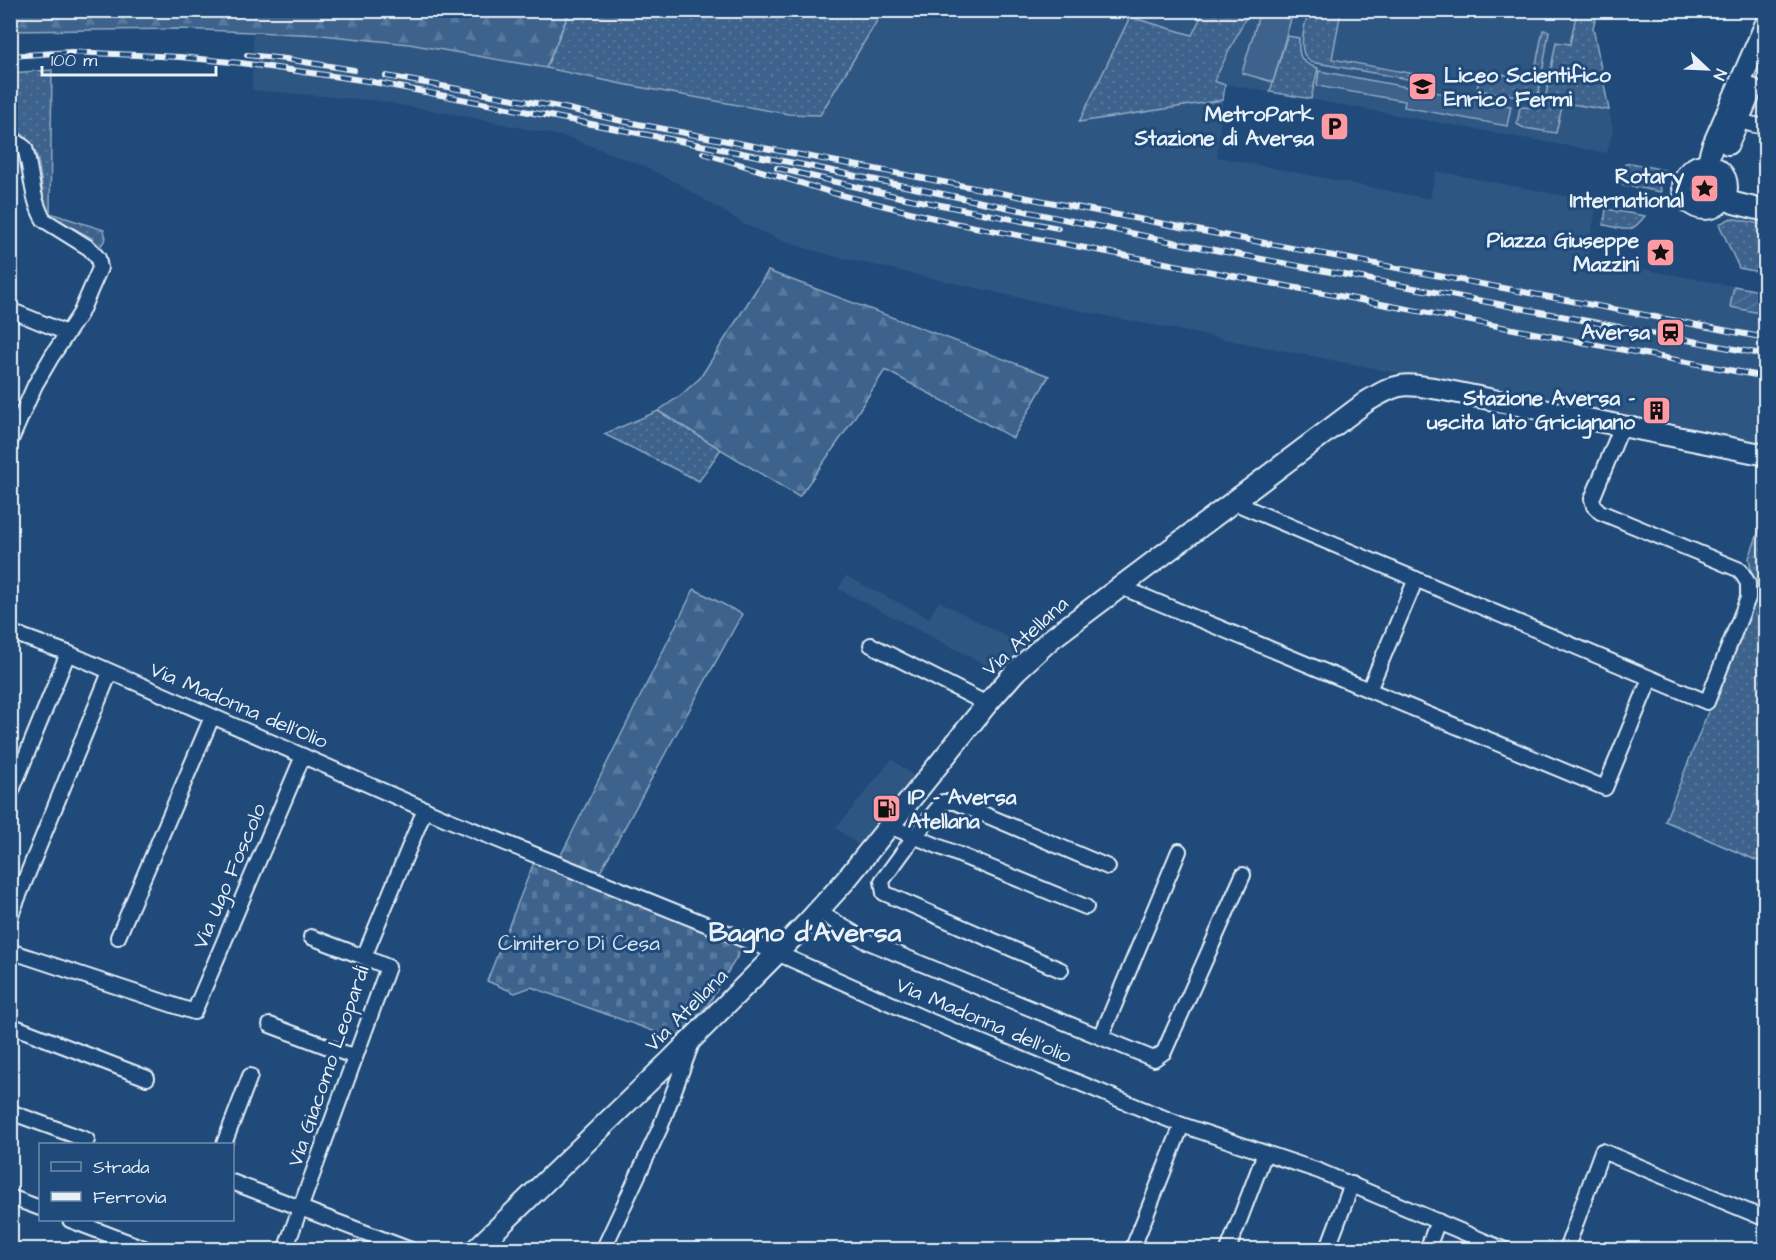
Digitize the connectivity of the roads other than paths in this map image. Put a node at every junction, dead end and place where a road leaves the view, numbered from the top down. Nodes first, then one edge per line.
1 (1766, 23) edge
2 (1766, 57) edge
3 (1739, 120) junction
4 (1766, 127) edge
5 (10, 137) edge
6 (1711, 166) junction
7 (1724, 197) junction
8 (1766, 212) edge
9 (10, 310) edge
10 (68, 333) junction
11 (16, 414) edge
12 (1622, 426) junction
13 (10, 442) edge
14 (1766, 455) edge
15 (1233, 502) junction
16 (1416, 579) junction
17 (1120, 587) junction
18 (10, 632) edge
19 (871, 645) dead end
20 (68, 653) junction
21 (110, 672) junction
22 (1650, 679) junction
23 (1369, 690) junction
24 (987, 704) junction
25 (212, 717) junction
26 (303, 756) junction
27 (10, 795) edge
28 (425, 809) junction
29 (449, 820) joint
30 (889, 826) junction
31 (914, 837) junction
32 (1179, 851) dead end
33 (1108, 867) dead end
34 (1243, 875) dead end
35 (1086, 907) dead end
36 (818, 910) junction
37 (11, 913) edge
38 (118, 937) dead end
39 (311, 937) dead end
40 (10, 951) edge
41 (777, 954) junction
42 (364, 957) junction
43 (1061, 970) dead end
44 (10, 1025) edge
45 (270, 1025) dead end
46 (695, 1036) junction
47 (1101, 1037) junction
48 (356, 1057) junction
49 (250, 1076) dead end
50 (147, 1078) dead end
51 (10, 1112) edge
52 (1182, 1125) junction
53 (87, 1140) dead end
54 (224, 1143) edge
55 (1265, 1153) junction
56 (234, 1183) edge
57 (1352, 1184) junction
58 (10, 1197) edge
59 (39, 1208) edge
60 (300, 1208) junction
61 (1766, 1218) edge
62 (73, 1221) edge
63 (1438, 1221) junction
64 (1485, 1246) edge
65 (149, 1250) edge
66 (285, 1250) edge
67 (411, 1250) edge
68 (475, 1250) edge
69 (603, 1250) edge
70 (1132, 1250) edge
71 (1228, 1250) edge
72 (1327, 1250) edge
73 (1427, 1250) edge
74 (1505, 1250) edge
75 (1566, 1250) edge

1 - 6 main road
2 - 3 main road
3 - 4 street
3 - 6 main road
5 - 10 street
6 - 7 main road
6 - 7 main road
7 - 8 main road
9 - 10 street
10 - 11 street
11 - 13 street
12 - 14 main road, Via Atellana
12 - 15 main road, Via Atellana
12 - 22 street
15 - 16 street
15 - 17 main road, Via Atellana
16 - 22 street
16 - 23 street
17 - 23 street
17 - 24 main road, Via Atellana
18 - 20 street, Via Madonna dell'Olio
19 - 24 street
20 - 21 street, Via Madonna dell'Olio
20 - 27 street
21 - 25 street, Via Madonna dell'Olio
21 - 37 street
22 - 23 street
24 - 30 main road, Via Atellana
25 - 26 street, Via Madonna dell'Olio
25 - 38 street
26 - 28 street, Via Madonna dell'Olio
26 - 40 street, Via Ugo Foscolo
28 - 29 street, Via Madonna dell'Olio
28 - 42 street, Via Giacomo Leopardi
29 - 41 street, Via Madonna dell'olio
30 - 31 street
30 - 36 main road, Via Atellana
31 - 33 street
31 - 35 street
31 - 43 street
32 - 47 street
34 - 47 street
36 - 41 main road, Via Atellana
36 - 47 street
39 - 42 street
41 - 46 main road, Via Atellana
41 - 52 street, Via Madonna dell'olio
42 - 48 street, Via Giacomo Leopardi
44 - 50 street
45 - 48 street
46 - 68 main road, Via Atellana
46 - 69 street
48 - 60 street, Via Giacomo Leopardi
49 - 54 street
51 - 53 street
52 - 55 street, Via Madonna dell'olio
52 - 70 street
55 - 57 street, Via Madonna dell'olio
55 - 71 street
56 - 60 street
57 - 63 street, Via Madonna dell'olio
57 - 72 street
58 - 59 street
60 - 66 street, Via Giacomo Leopardi
60 - 67 street
61 - 75 street
62 - 65 street
63 - 64 street, Via Madonna dell'olio
63 - 73 street
64 - 74 street, Via Madonna dell'olio

